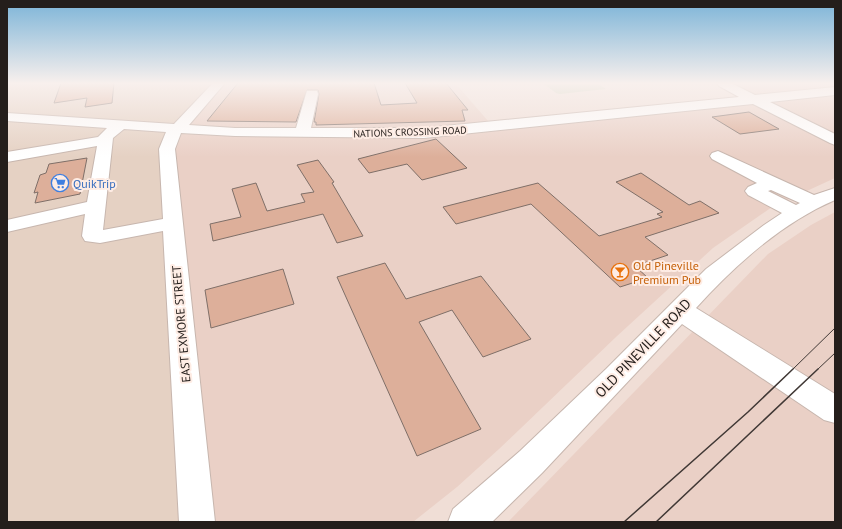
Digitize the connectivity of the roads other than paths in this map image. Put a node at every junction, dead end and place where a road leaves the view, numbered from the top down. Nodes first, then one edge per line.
1 (198, 108) edge
2 (308, 108) edge
3 (681, 108) edge
4 (770, 108) edge
5 (7, 117) edge
6 (120, 125) junction
7 (177, 129) junction
8 (302, 133) junction
9 (106, 140) junction
10 (835, 140) edge
11 (718, 156) dead end
12 (9, 160) edge
13 (815, 203) edge
14 (96, 206) junction
15 (173, 223) junction
16 (7, 226) edge
17 (680, 310) junction
18 (835, 410) edge
19 (197, 522) edge
20 (466, 522) edge

1 - 7 street, EAST EXMORE STREET
2 - 8 street
3 - 8 street, NATIONS CROSSING ROAD
4 - 10 street
5 - 6 street, NATIONS CROSSING ROAD
6 - 7 street, NATIONS CROSSING ROAD
6 - 9 street
7 - 8 street, NATIONS CROSSING ROAD
7 - 15 street, EAST EXMORE STREET
9 - 12 street
9 - 14 street
11 - 13 street
13 - 17 street, OLD PINEVILLE ROAD
14 - 15 street
14 - 16 street
15 - 19 street, EAST EXMORE STREET
17 - 18 street
17 - 20 street, OLD PINEVILLE ROAD

